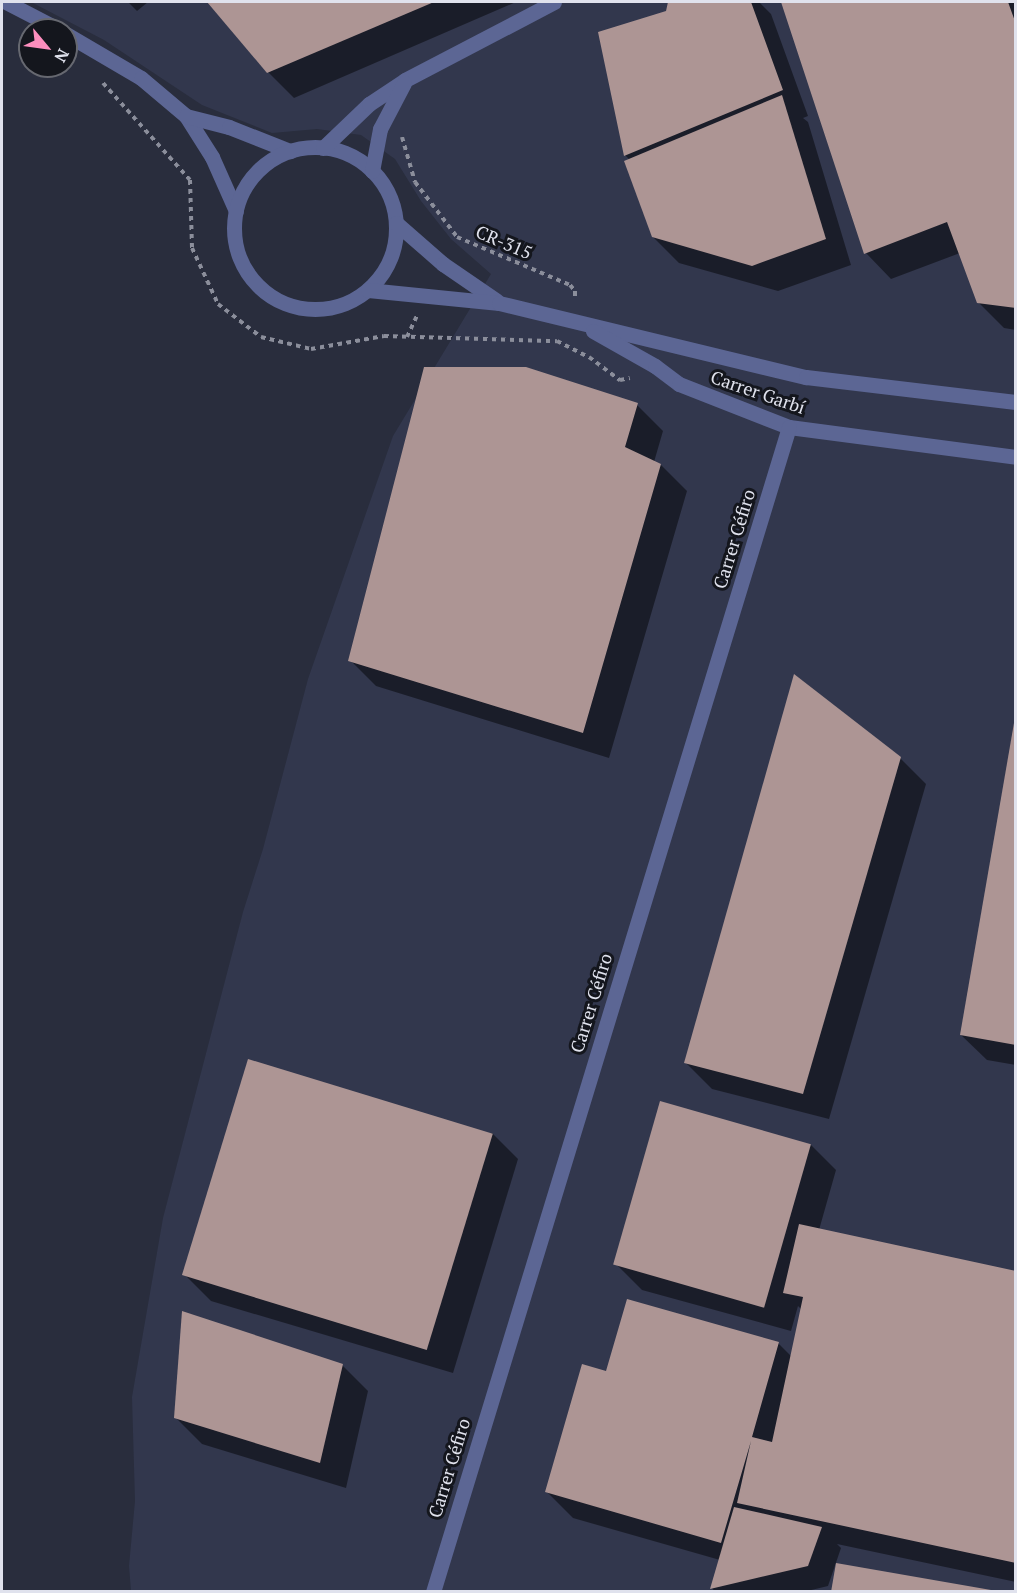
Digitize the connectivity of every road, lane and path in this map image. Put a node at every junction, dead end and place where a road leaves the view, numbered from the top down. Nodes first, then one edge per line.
1 (6, 2) edge
2 (555, 2) edge
3 (37, 18) edge
4 (78, 41) edge
5 (405, 80) junction
6 (388, 114) junction
7 (186, 116) junction
8 (323, 148) junction
9 (290, 152) junction
10 (372, 171) junction
11 (236, 211) junction
12 (396, 223) junction
13 (368, 290) junction
14 (499, 303) junction
15 (576, 321) junction
16 (1016, 402) edge
17 (789, 427) junction
18 (1016, 457) edge
19 (433, 1592) edge

1 - 3 street
2 - 5 street
4 - 7 street
5 - 6 street
5 - 8 street
6 - 10 street
6 - 15 path, CR-315
7 - 9 street
7 - 11 street
8 - 9 street
8 - 10 street
9 - 11 street
10 - 12 street
11 - 13 street
12 - 13 street
12 - 14 street
13 - 14 street
14 - 15 street
15 - 16 street
15 - 17 street, Carrer Garbí
17 - 18 street, Carrer Garbí
17 - 19 street, Carrer Céfiro

